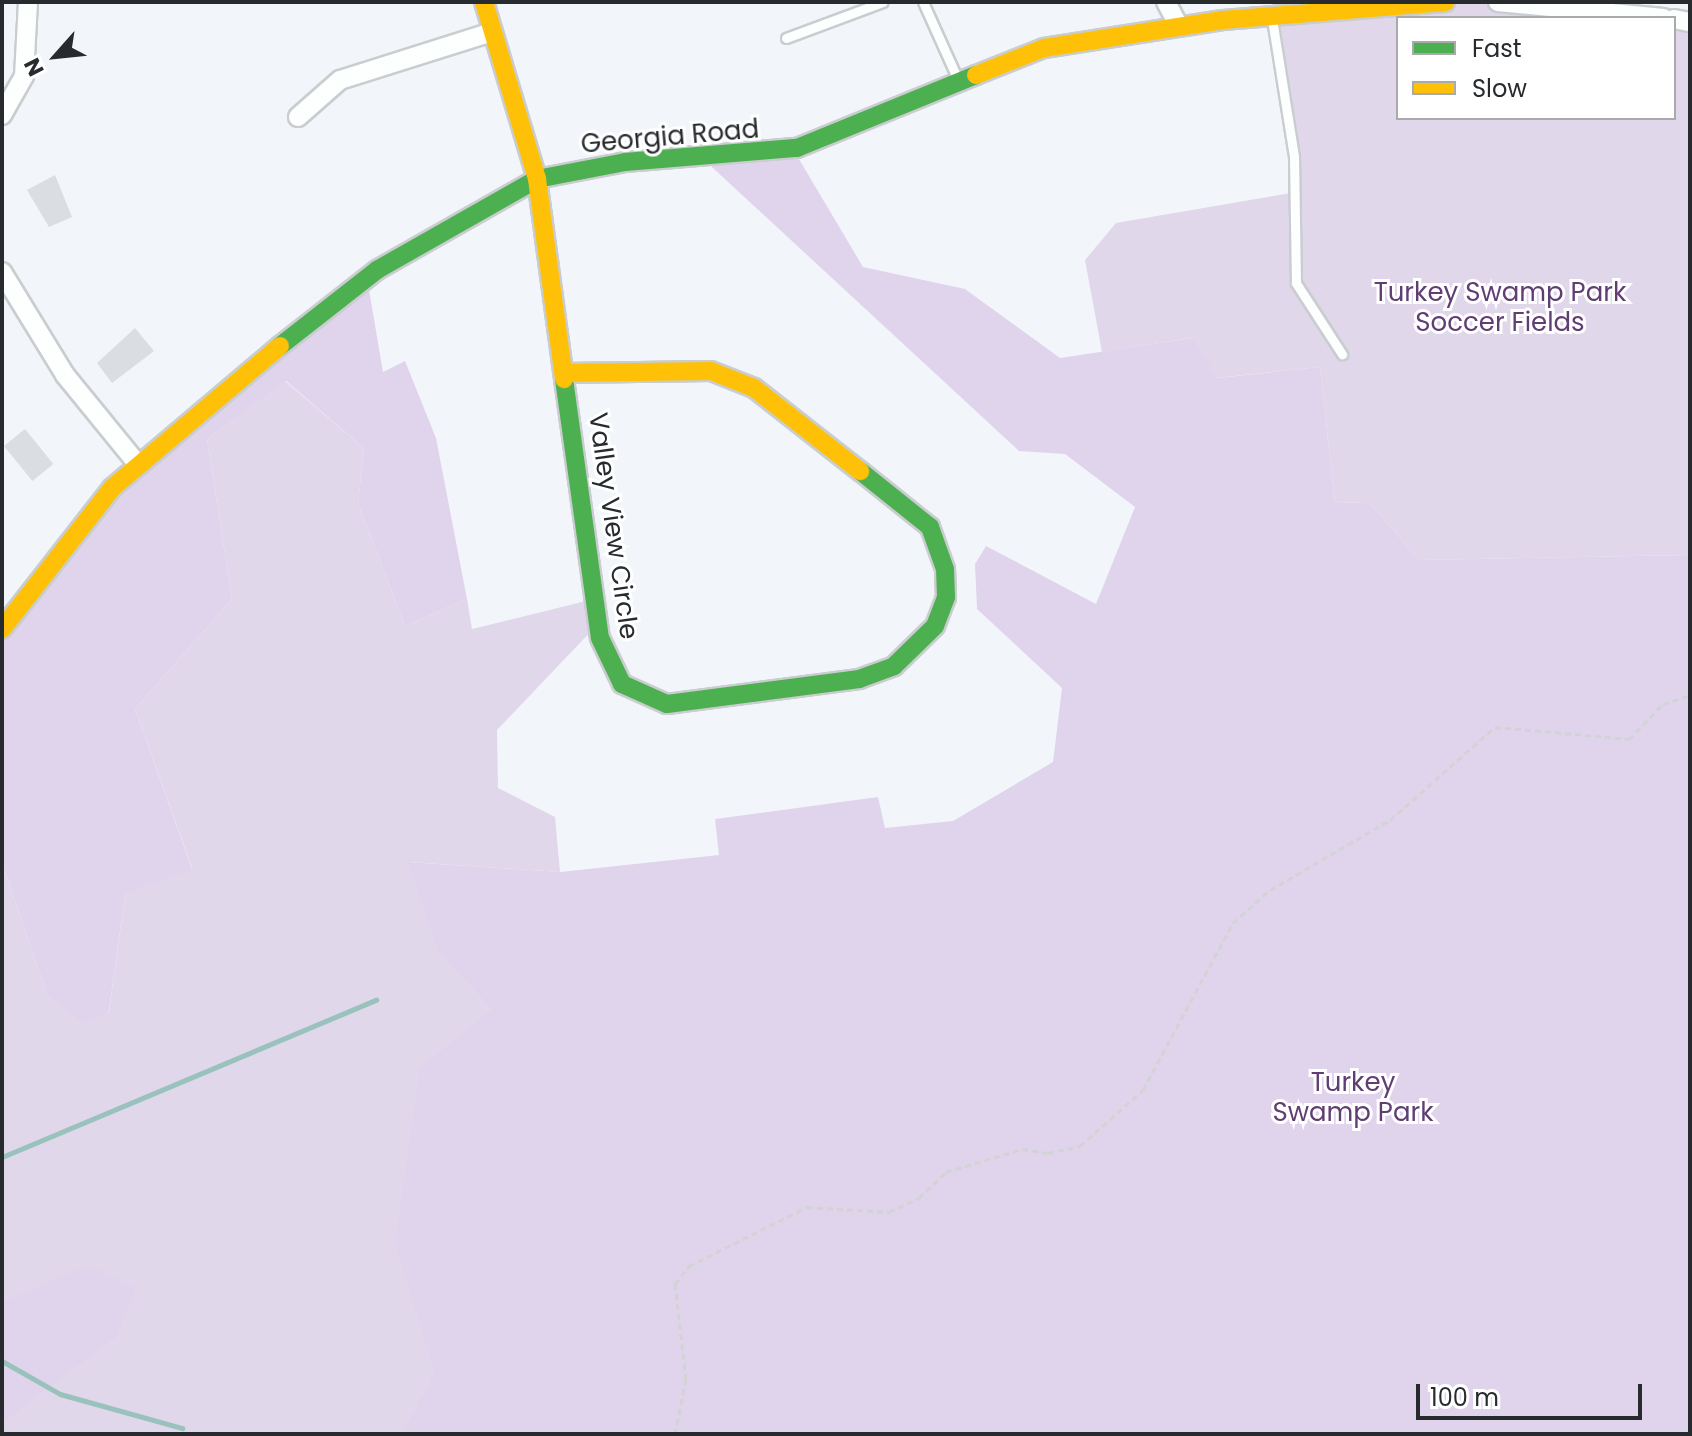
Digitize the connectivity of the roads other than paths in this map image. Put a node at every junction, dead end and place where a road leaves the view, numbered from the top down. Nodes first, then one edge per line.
1 (28, 2) edge
2 (484, 2) edge
3 (883, 2) edge
4 (923, 2) edge
5 (1166, 2) edge
6 (1445, 2) edge
7 (1498, 2) edge
8 (1271, 16) junction
9 (1642, 16) edge
10 (1179, 26) junction
11 (492, 32) junction
12 (786, 38) dead end
13 (959, 83) junction
14 (2, 115) edge
15 (298, 117) dead end
16 (537, 179) junction
17 (2, 272) edge
18 (1342, 354) dead end
19 (564, 373) junction
20 (136, 462) junction
21 (2, 629) edge

1 - 14 street
2 - 11 street, Valley View Circle
3 - 12 lane
4 - 13 lane
5 - 10 street
6 - 8 street, Georgia Road
7 - 9 street
8 - 10 street, Georgia Road
8 - 18 lane
10 - 13 street, Georgia Road
11 - 15 street
11 - 16 street, Valley View Circle
13 - 16 street, Georgia Road
16 - 19 street, Valley View Circle
16 - 20 street, Georgia Road
17 - 20 street
19 - 19 street, Valley View Circle
20 - 21 street, Georgia Road

